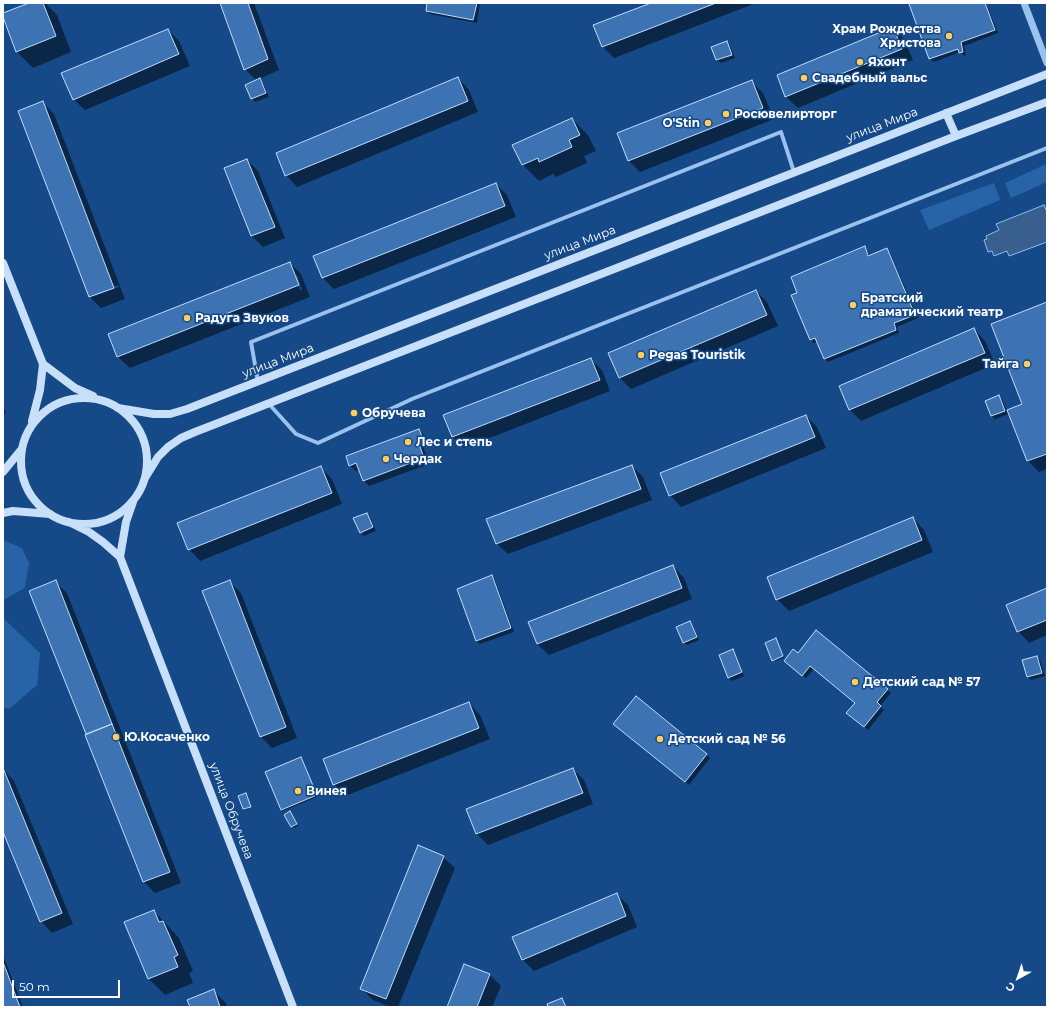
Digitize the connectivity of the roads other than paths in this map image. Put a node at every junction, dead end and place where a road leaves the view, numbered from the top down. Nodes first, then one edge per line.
1 (1024, 3) edge
2 (1047, 63) edge
3 (1047, 74) edge
4 (1047, 102) edge
5 (946, 113) junction
6 (956, 136) junction
7 (1047, 148) edge
8 (794, 172) junction
9 (3, 263) edge
10 (42, 364) junction
11 (258, 382) junction
12 (101, 399) junction
13 (269, 404) junction
14 (118, 408) junction
15 (32, 424) junction
16 (21, 449) junction
17 (3, 472) edge
18 (145, 478) junction
19 (134, 499) junction
20 (3, 513) edge
21 (50, 514) junction
22 (69, 522) junction
23 (120, 557) junction
24 (293, 1007) edge

1 - 2 street
3 - 5 main road, улица Мира
4 - 6 main road
5 - 6 main road
5 - 8 main road, улица Мира
6 - 13 main road
7 - 13 street
8 - 11 main road, улица Мира
8 - 11 street
9 - 10 main road
10 - 12 main road
10 - 15 main road
11 - 14 main road, улица Мира
12 - 14 main road
12 - 15 main road
13 - 18 main road
14 - 18 main road
15 - 16 main road
16 - 17 main road
16 - 21 main road
18 - 19 main road
19 - 22 main road
19 - 23 main road
20 - 21 main road
21 - 22 main road
22 - 23 main road, улица Обручева
23 - 24 main road, улица Обручева

